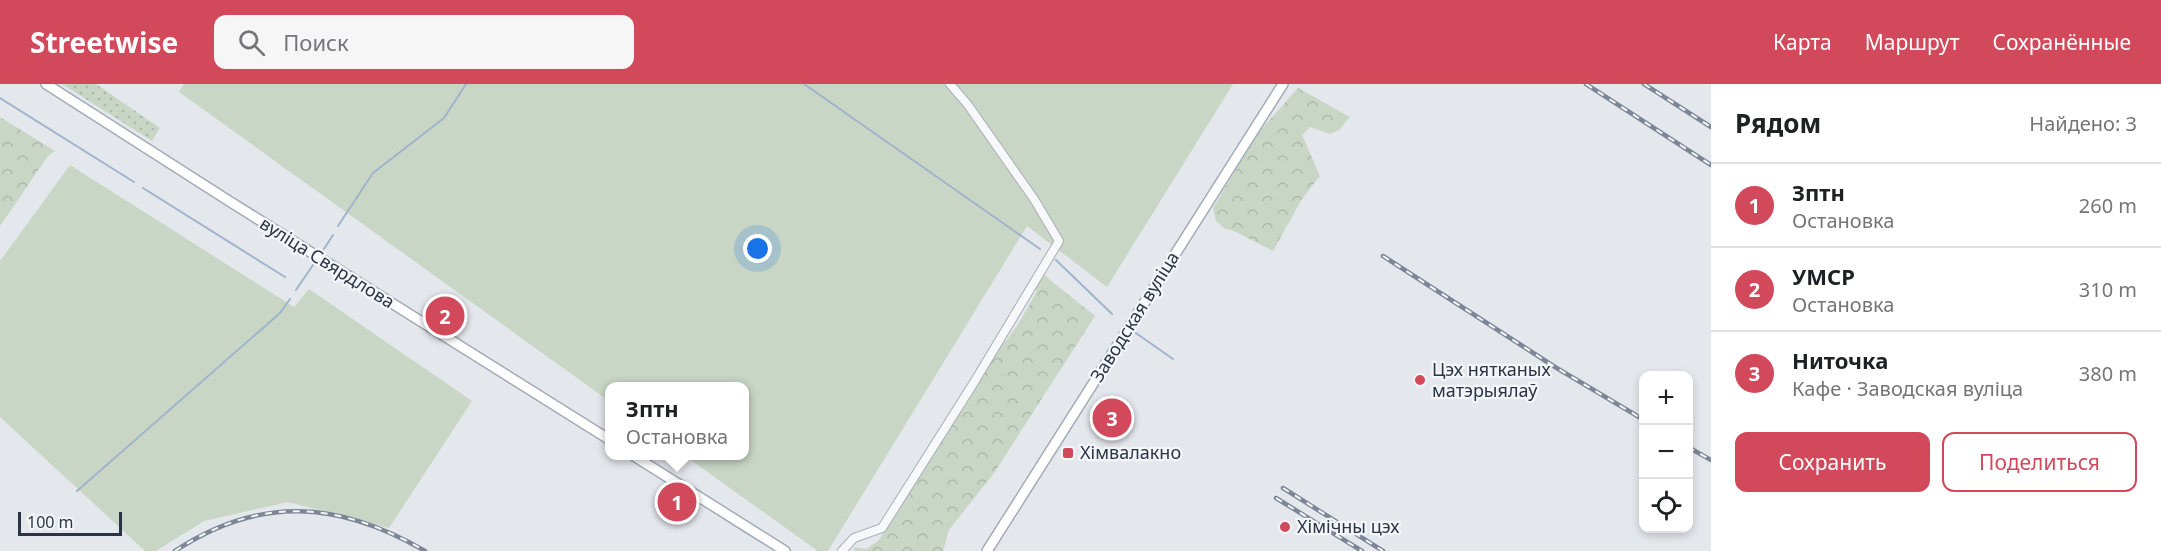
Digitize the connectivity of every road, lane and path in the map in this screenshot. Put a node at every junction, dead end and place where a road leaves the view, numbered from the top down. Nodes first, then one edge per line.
1 (46, 84) edge
2 (950, 84) edge
3 (1283, 84) edge
4 (605, 437) edge
5 (640, 460) edge
6 (785, 551) edge
7 (842, 551) edge
8 (987, 551) edge

1 - 4 main road, вуліца Свярдлова
2 - 7 street
3 - 8 main road, Заводская вуліца
5 - 6 main road

